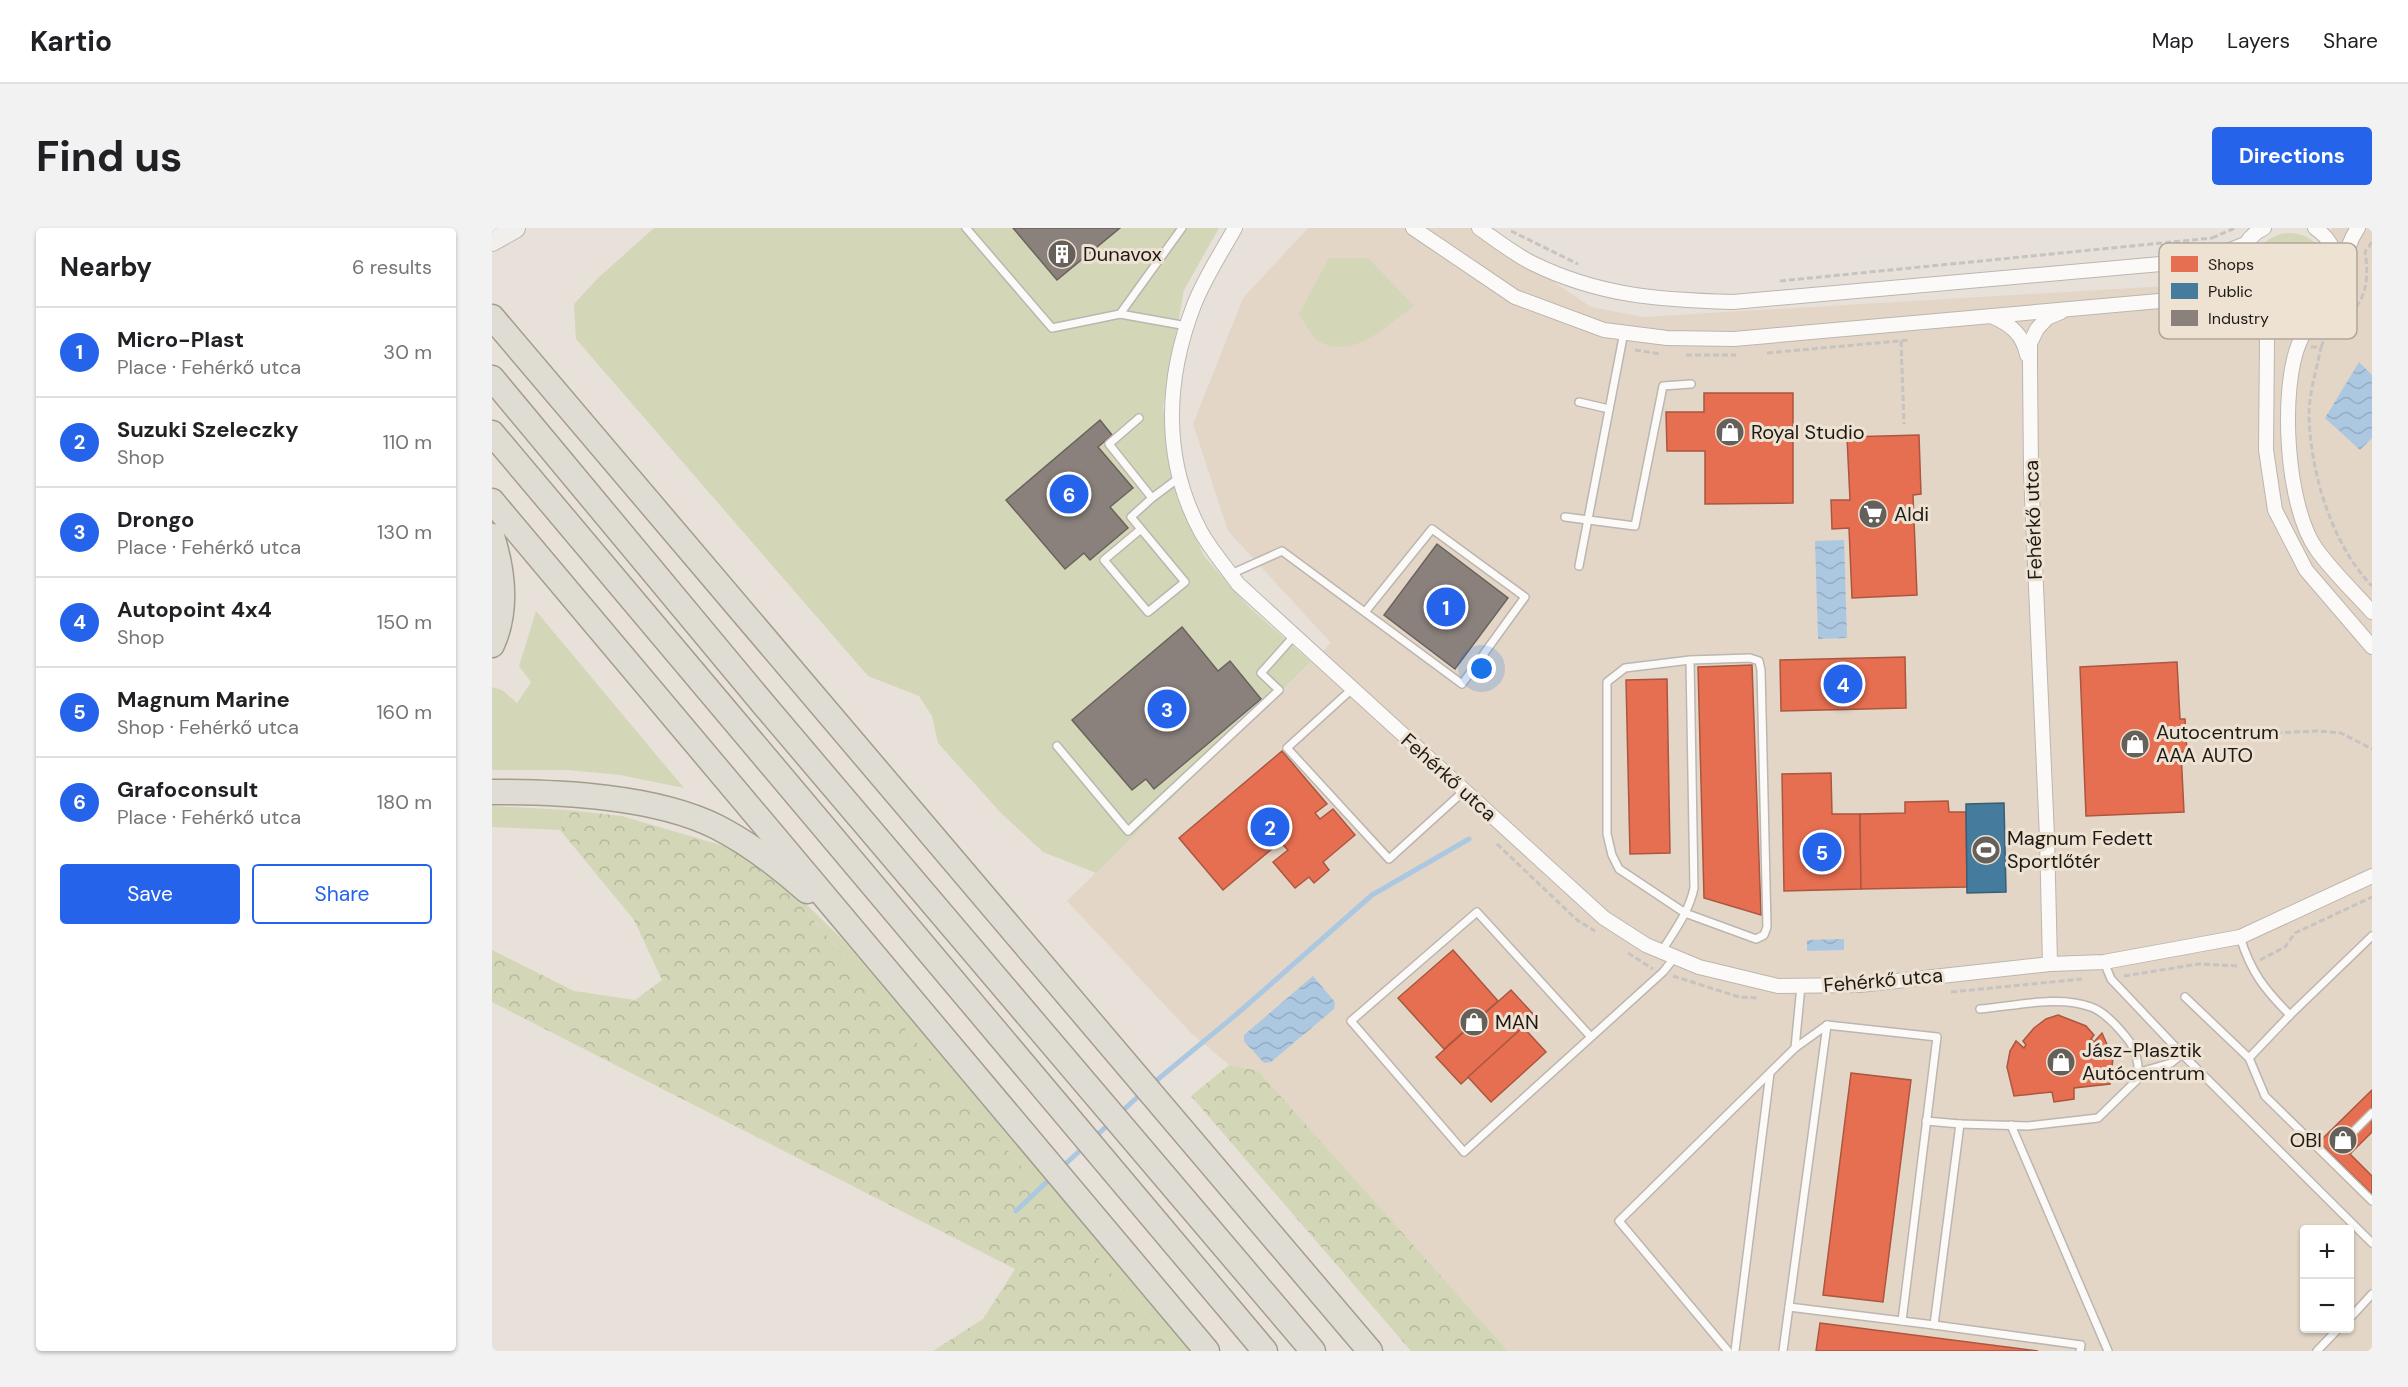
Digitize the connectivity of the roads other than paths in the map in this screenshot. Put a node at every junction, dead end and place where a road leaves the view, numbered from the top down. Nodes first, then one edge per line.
1 (515, 228) edge
2 (966, 228) edge
3 (1182, 228) edge
4 (1235, 228) edge
5 (1413, 228) edge
6 (1479, 228) edge
7 (2264, 228) edge
8 (2315, 228) edge
9 (2358, 228) edge
10 (492, 241) edge
11 (2248, 243) edge
12 (2330, 243) edge
13 (2348, 243) edge
14 (2159, 263) edge
15 (2159, 301) edge
16 (2065, 310) junction
17 (1120, 314) junction
18 (1989, 316) junction
19 (492, 317) edge
20 (1187, 326) junction
21 (1624, 332) junction
22 (2267, 339) edge
23 (2302, 339) edge
24 (2030, 364) junction
25 (492, 378) edge
26 (1691, 384) dead end
27 (1579, 402) dead end
28 (1609, 409) junction
29 (1139, 418) dead end
30 (492, 433) edge
31 (1179, 477) junction
32 (1152, 498) junction
33 (492, 501) edge
34 (1565, 517) dead end
35 (1588, 520) junction
36 (1141, 529) junction
37 (492, 536) edge
38 (1579, 566) dead end
39 (1231, 574) junction
40 (1365, 612) junction
41 (2372, 612) edge
42 (1294, 636) junction
43 (492, 645) edge
44 (2372, 647) edge
45 (1690, 660) junction
46 (1352, 689) junction
47 (1057, 746) dead end
48 (1464, 791) junction
49 (492, 792) edge
50 (2372, 876) edge
51 (1685, 913) junction
52 (852, 930) junction
53 (2372, 936) edge
54 (2240, 937) junction
55 (1668, 954) junction
56 (2104, 962) junction
57 (2050, 964) junction
58 (1801, 986) junction
59 (2185, 997) dead end
60 (1980, 1009) dead end
61 (2290, 1015) junction
62 (1827, 1025) junction
63 (1591, 1037) junction
64 (1795, 1048) junction
65 (2182, 1054) junction
66 (2249, 1058) junction
67 (2140, 1072) junction
68 (1770, 1073) junction
69 (2372, 1113) edge
70 (1926, 1120) junction
71 (1960, 1124) junction
72 (2011, 1125) junction
73 (2345, 1140) dead end
74 (2372, 1201) edge
75 (2372, 1243) edge
76 (2372, 1294) edge
77 (1789, 1306) junction
78 (2354, 1313) edge
79 (1902, 1321) junction
80 (1934, 1325) junction
81 (2335, 1333) edge
82 (1207, 1351) edge
83 (1265, 1351) edge
84 (1313, 1351) edge
85 (1370, 1351) edge
86 (1728, 1351) edge
87 (1735, 1351) edge
88 (1783, 1351) edge
89 (2080, 1351) edge
90 (2108, 1351) edge
91 (2317, 1351) edge

1 - 10 main road
2 - 17 lane
3 - 17 lane
4 - 20 street, Fehérkő utca
5 - 21 street
6 - 14 street
7 - 11 street
8 - 12 street
9 - 13 street
15 - 16 street
16 - 18 street
16 - 24 street
17 - 20 lane
18 - 21 street
18 - 24 street
19 - 85 highway
20 - 31 street, Fehérkő utca
21 - 28 lane
22 - 44 street
23 - 41 street
24 - 57 street, Fehérkő utca
25 - 84 highway
26 - 35 lane
27 - 28 lane
28 - 35 lane
29 - 32 lane
30 - 83 highway
31 - 32 lane
31 - 39 street, Fehérkő utca
32 - 36 lane
33 - 52 highway
34 - 35 lane
35 - 38 lane
36 - 36 lane
37 - 43 highway
39 - 40 lane
39 - 42 street, Fehérkő utca
40 - 40 lane
42 - 46 street, Fehérkő utca
42 - 47 lane
45 - 51 lane
45 - 51 lane
45 - 51 lane
46 - 48 street, Fehérkő utca
46 - 48 lane
48 - 55 street, Fehérkő utca
49 - 52 highway
50 - 54 street, Fehérkő utca
51 - 55 lane
52 - 82 highway
53 - 61 lane
54 - 56 street, Fehérkő utca
54 - 61 lane
55 - 58 street, Fehérkő utca
55 - 63 lane
56 - 57 street, Fehérkő utca
56 - 65 lane
57 - 58 street, Fehérkő utca
58 - 64 lane
59 - 66 lane
60 - 67 lane
61 - 66 lane
62 - 64 lane
62 - 70 lane
62 - 77 lane
63 - 63 lane
64 - 68 lane
65 - 67 lane
65 - 75 lane
66 - 74 lane
67 - 72 lane
68 - 86 lane
68 - 87 lane
69 - 73 lane
70 - 71 lane
70 - 79 lane
71 - 72 lane
71 - 80 lane
72 - 90 lane
76 - 78 lane
77 - 79 lane
77 - 88 lane
79 - 80 lane
80 - 89 lane
81 - 91 lane

